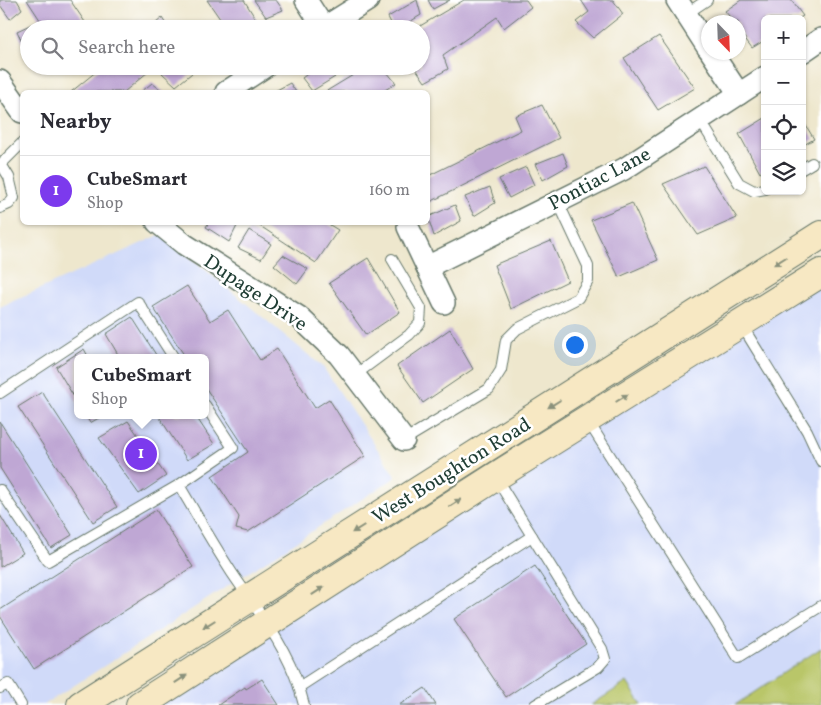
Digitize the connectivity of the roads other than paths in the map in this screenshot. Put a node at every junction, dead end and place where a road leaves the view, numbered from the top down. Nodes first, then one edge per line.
1 (306, 0) edge
2 (368, 0) edge
3 (707, 0) edge
4 (682, 7) edge
5 (318, 20) edge
6 (336, 20) edge
7 (701, 37) edge
8 (821, 39) edge
9 (806, 49) edge
10 (716, 60) edge
11 (252, 75) edge
12 (761, 80) edge
13 (0, 81) edge
14 (229, 90) edge
15 (739, 94) junction
16 (20, 109) edge
17 (700, 120) junction
18 (20, 145) edge
19 (812, 163) dead end
20 (1, 165) edge
21 (806, 167) edge
22 (761, 190) edge
23 (558, 202) junction
24 (0, 208) edge
25 (161, 225) edge
26 (408, 227) dead end
27 (821, 235) edge
28 (392, 259) dead end
29 (427, 267) junction
30 (821, 273) edge
31 (444, 303) dead end
32 (741, 323) junction
33 (171, 354) edge
34 (354, 375) junction
35 (0, 393) edge
36 (209, 411) edge
37 (588, 420) junction
38 (404, 440) joint
39 (821, 462) edge
40 (495, 477) junction
41 (178, 485) junction
42 (0, 490) edge
43 (532, 536) junction
44 (250, 597) junction
45 (821, 606) edge
46 (266, 624) junction
47 (299, 687) junction
48 (0, 688) edge
49 (21, 705) edge
50 (81, 705) edge
51 (140, 705) edge
52 (304, 705) edge
53 (535, 705) edge

1 - 5 street
2 - 6 street
3 - 4 lane
4 - 7 street
8 - 9 street
10 - 15 street
11 - 14 street
12 - 15 street, Pontiac Lane
13 - 16 street
15 - 17 street, Pontiac Lane
17 - 22 lane
17 - 23 street, Pontiac Lane
18 - 20 lane
19 - 21 lane
20 - 24 lane
23 - 29 street, Pontiac Lane
23 - 38 lane
25 - 34 street, Dupage Drive
26 - 29 street
27 -> 44 main road, West Boughton Road
28 - 34 lane
29 - 31 street
30 - 32 main road, West Boughton Road
37 -> 32 main road, West Boughton Road
32 - 39 lane
33 - 35 lane
34 - 38 street, Dupage Drive
36 - 41 lane
37 - 40 main road, West Boughton Road
37 - 45 lane
40 - 43 lane
46 -> 40 main road, West Boughton Road
41 - 42 lane
41 - 44 lane
43 - 47 lane
43 - 53 lane
44 - 46 lane
44 -> 50 main road, West Boughton Road
46 - 47 lane
51 -> 46 main road, West Boughton Road
47 - 52 lane
48 - 49 lane

